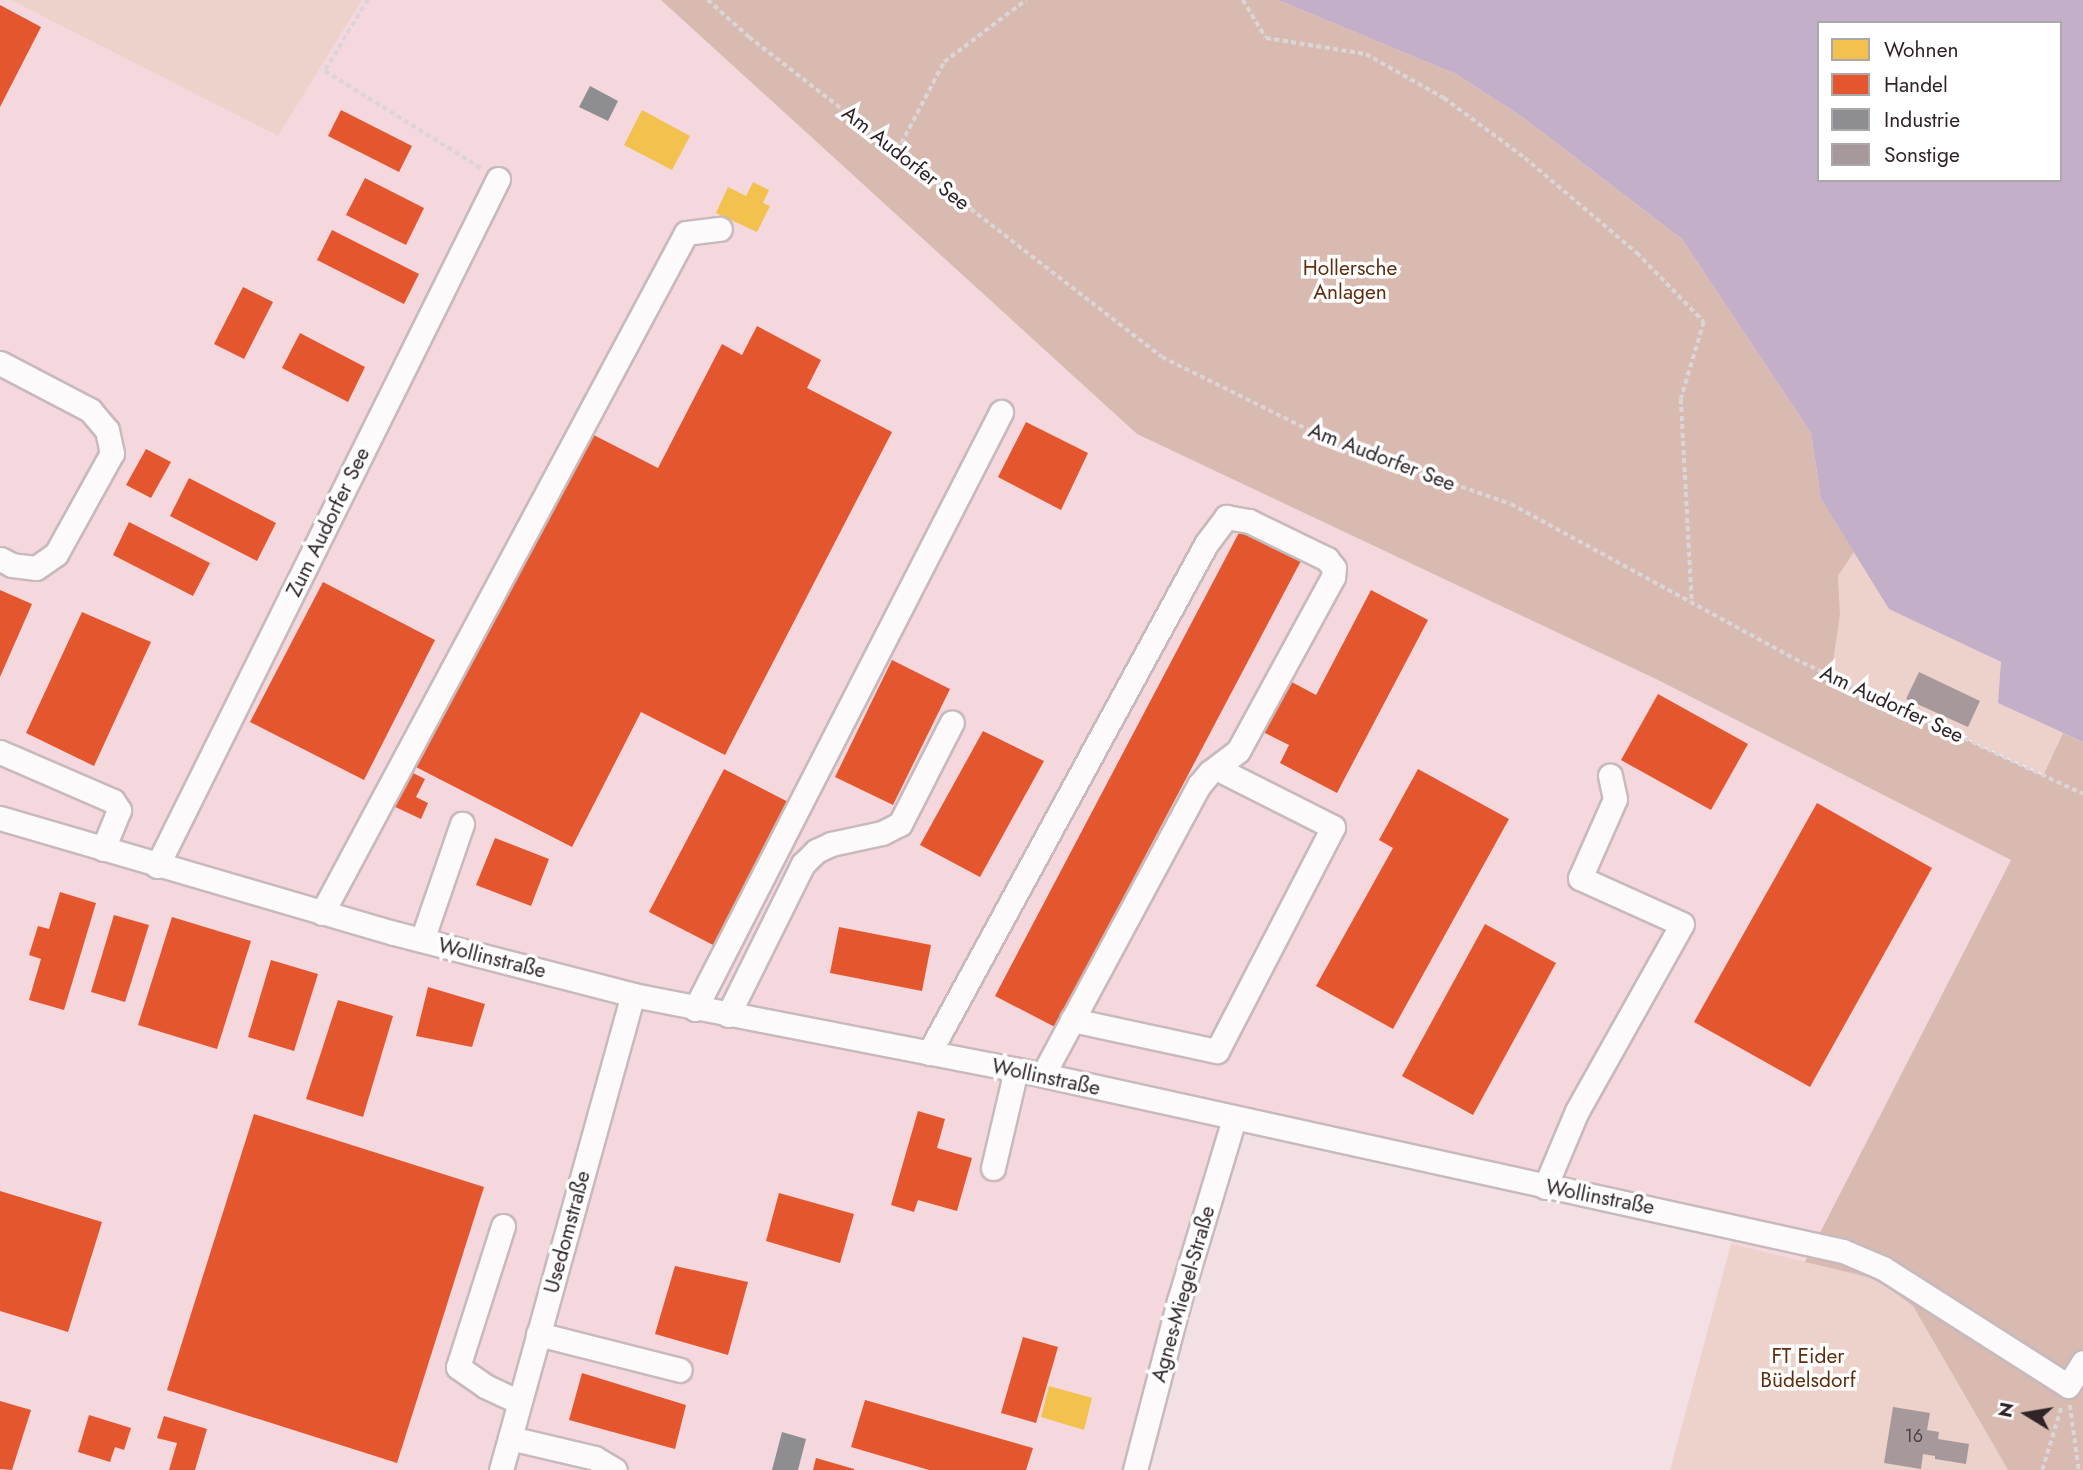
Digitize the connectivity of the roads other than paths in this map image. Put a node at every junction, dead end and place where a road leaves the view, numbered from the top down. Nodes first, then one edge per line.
1 (498, 179) road end
2 (720, 229) dead end
3 (0, 363) edge
4 (1001, 412) dead end
5 (0, 559) edge
6 (951, 722) dead end
7 (0, 752) edge
8 (1216, 768) junction
9 (1610, 776) dead end
10 (0, 818) edge
11 (462, 824) dead end
12 (103, 849) junction
13 (157, 866) junction
14 (322, 913) junction
15 (422, 940) junction
16 (632, 995) junction
17 (695, 1009) junction
18 (728, 1015) junction
19 (1072, 1020) junction
20 (929, 1053) junction
21 (1016, 1070) junction
22 (1043, 1075) junction
23 (1234, 1119) junction
24 (993, 1168) dead end
25 (1545, 1187) junction
26 (503, 1226) dead end
27 (538, 1334) junction
28 (2083, 1362) edge
29 (680, 1370) dead end
30 (520, 1402) junction
31 (510, 1438) junction
32 (501, 1470) edge
33 (615, 1470) edge
34 (1135, 1470) edge

1 - 13 street, Zum Audorfer See
2 - 14 street
3 - 5 street
4 - 17 street
6 - 18 street
7 - 12 street
8 - 19 street
8 - 19 street
8 - 20 street
9 - 25 street
10 - 12 street, Wollinstraße
11 - 15 street
12 - 13 street, Wollinstraße
13 - 14 street, Wollinstraße
14 - 15 street, Wollinstraße
15 - 16 street, Wollinstraße
16 - 17 street, Wollinstraße
16 - 27 street, Usedomstraße
17 - 18 street, Wollinstraße
18 - 20 street, Wollinstraße
19 - 22 street
20 - 21 street, Wollinstraße
21 - 22 street, Wollinstraße
21 - 24 street
22 - 23 street, Wollinstraße
23 - 25 street, Wollinstraße
23 - 34 street, Agnes-Miegel-Straße
25 - 28 street, Wollinstraße
26 - 30 street
27 - 29 street
27 - 30 street, Usedomstraße
30 - 31 street, Usedomstraße
31 - 32 street, Usedomstraße
31 - 33 street

